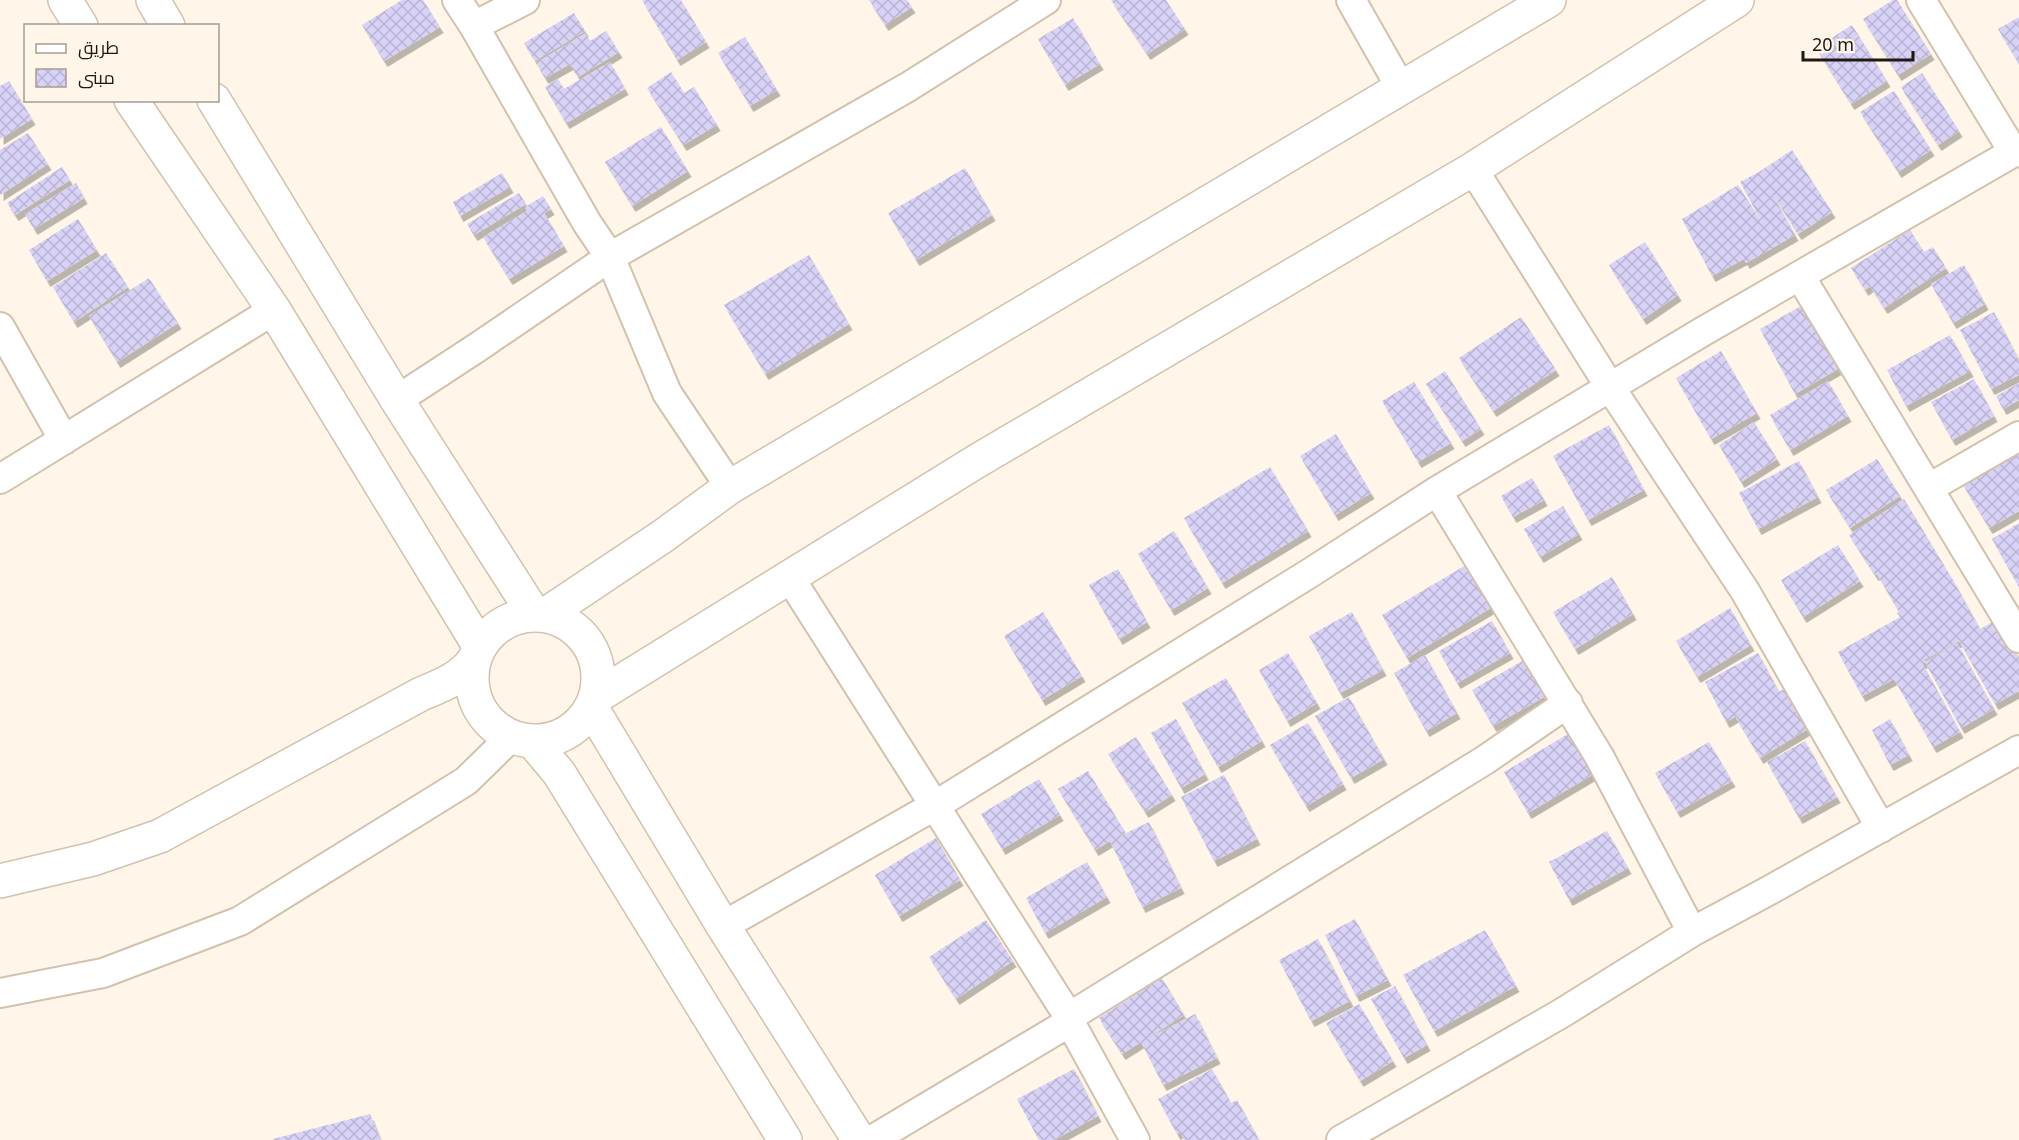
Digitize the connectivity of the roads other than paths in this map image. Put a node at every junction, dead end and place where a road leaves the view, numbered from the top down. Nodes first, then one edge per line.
1 (65, 0) edge
2 (153, 0) edge
3 (457, 0) edge
4 (525, 0) edge
5 (1046, 0) edge
6 (1351, 0) edge
7 (1549, 0) edge
8 (1737, 0) edge
9 (1921, 0) edge
10 (80, 24) edge
11 (167, 24) edge
12 (474, 26) junction
13 (1401, 88) junction
14 (132, 102) edge
15 (215, 102) edge
16 (2016, 151) edge
17 (1473, 169) junction
18 (610, 257) junction
19 (1800, 276) junction
20 (274, 310) junction
21 (0, 327) edge
22 (1610, 387) junction
23 (397, 400) junction
24 (2019, 436) edge
25 (64, 440) junction
26 (0, 479) edge
27 (730, 487) junction
28 (1929, 488) junction
29 (1437, 491) junction
30 (790, 578) junction
31 (540, 615) junction
32 (2019, 638) edge
33 (477, 653) junction
34 (421, 694) junction
35 (593, 702) junction
36 (1568, 703) junction
37 (480, 710) junction
38 (522, 740) junction
39 (2019, 750) edge
40 (936, 805) junction
41 (1881, 828) junction
42 (0, 881) edge
43 (723, 926) junction
44 (1692, 932) junction
45 (0, 993) edge
46 (1069, 1019) junction
47 (785, 1140) edge
48 (859, 1140) edge
49 (872, 1140) edge
50 (1135, 1140) edge
51 (1341, 1140) edge

1 - 10 main road
2 - 11 main road
3 - 12 street
4 - 12 street
5 - 18 street
6 - 13 street
7 - 13 main road
8 - 17 main road
9 - 16 street
12 - 18 street
13 - 27 main road
14 - 20 main road
15 - 23 main road
16 - 19 street
17 - 22 street
17 - 30 main road
18 - 23 street
18 - 27 street
19 - 22 street
19 - 28 street
20 - 25 street
20 - 33 main road
21 - 25 street
22 - 29 street
22 - 41 street
23 - 31 main road
24 - 28 street
25 - 26 street
27 - 31 main road
28 - 32 street
29 - 36 street
29 - 40 street
30 - 35 main road
30 - 40 street
31 - 33 main road
31 - 35 main road
33 - 34 main road
33 - 37 main road
34 - 37 main road
34 - 42 main road
35 - 38 main road
35 - 43 main road
36 - 44 street
36 - 46 street
37 - 38 main road
38 - 45 street
38 - 47 main road
39 - 41 street
40 - 43 street
40 - 46 street
41 - 44 street
43 - 48 main road
44 - 51 street
46 - 49 street
46 - 50 street

